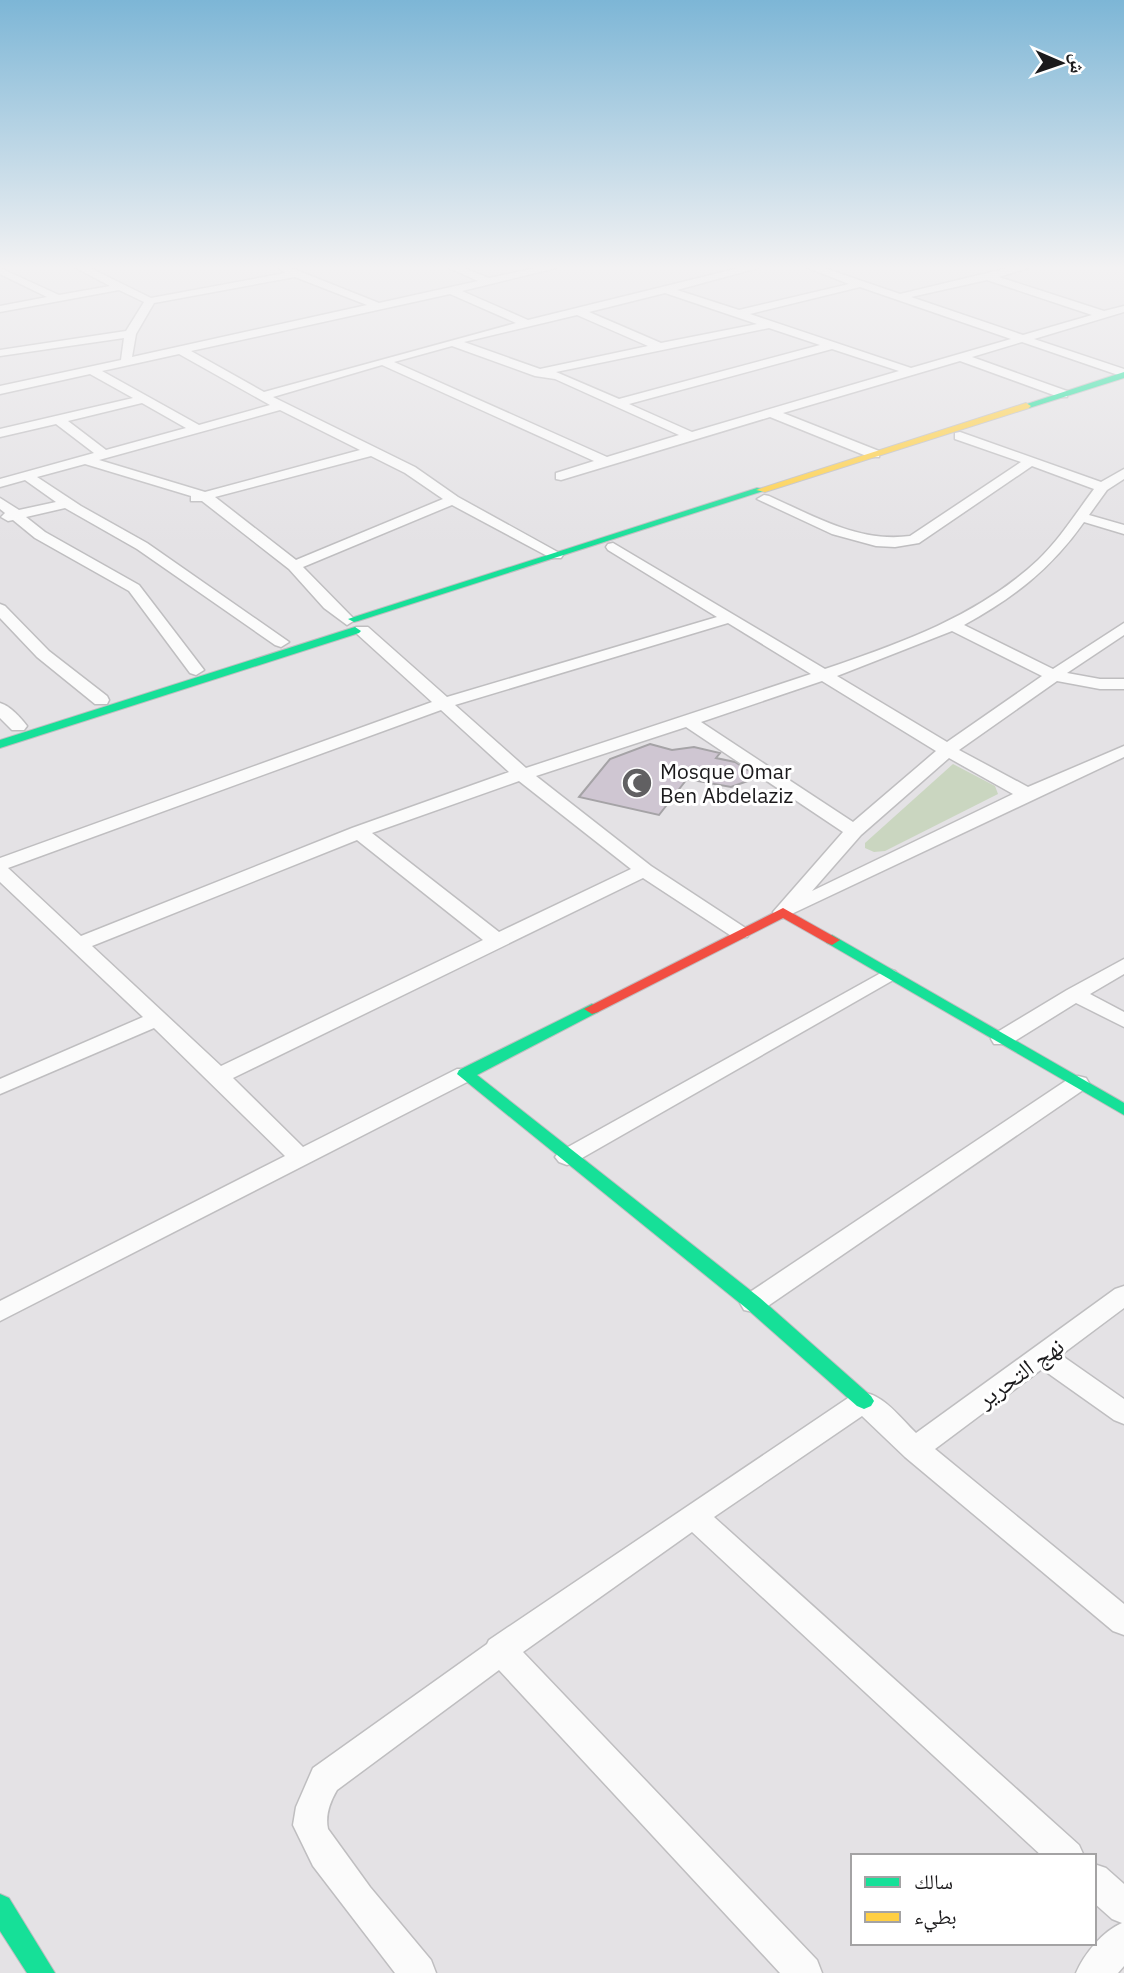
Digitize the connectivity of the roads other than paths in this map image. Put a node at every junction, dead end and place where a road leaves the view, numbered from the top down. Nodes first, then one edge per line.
1 (135, 360) edge
2 (200, 360) edge
3 (385, 360) edge
4 (503, 360) edge
5 (599, 360) edge
6 (777, 360) edge
7 (877, 360) edge
8 (950, 360) edge
9 (969, 360) edge
10 (1084, 360) edge
11 (382, 361) junction
12 (126, 362) joint
13 (92, 370) junction
14 (912, 372) junction
15 (539, 373) junction
16 (1124, 374) edge
17 (1124, 383) edge
18 (0, 390) edge
19 (1063, 394) junction
20 (266, 395) junction
21 (144, 399) junction
22 (621, 402) junction
23 (281, 406) junction
24 (769, 412) junction
25 (58, 419) junction
26 (197, 429) junction
27 (0, 433) edge
28 (691, 436) junction
29 (960, 436) junction
30 (373, 451) junction
31 (874, 454) junction
32 (105, 455) junction
33 (86, 460) junction
34 (606, 461) junction
35 (1030, 462) junction
36 (1124, 473) edge
37 (27, 476) junction
38 (561, 476) dead end
39 (0, 483) edge
40 (1102, 487) junction
41 (205, 496) junction
42 (764, 499) junction
43 (453, 500) junction
44 (0, 502) edge
45 (67, 503) junction
46 (179, 503) dead end
47 (16, 515) junction
48 (1081, 517) junction
49 (0, 519) edge
50 (1124, 530) edge
51 (613, 547) junction
52 (556, 555) junction
53 (294, 566) junction
54 (0, 609) edge
55 (729, 618) junction
56 (354, 625) junction
57 (952, 625) junction
58 (1124, 628) edge
59 (281, 642) junction
60 (196, 670) junction
61 (824, 674) junction
62 (1054, 676) junction
63 (1124, 684) edge
64 (101, 700) junction
65 (444, 703) junction
66 (0, 708) edge
67 (688, 721) junction
68 (18, 726) junction
69 (0, 732) edge
70 (0, 744) edge
71 (949, 751) junction
72 (1124, 751) edge
73 (522, 774) junction
74 (1027, 794) junction
75 (854, 831) junction
76 (359, 832) junction
77 (0, 865) edge
78 (0, 870) edge
79 (644, 870) junction
80 (783, 912) junction
81 (740, 933) junction
82 (496, 940) junction
83 (78, 945) junction
84 (1124, 965) edge
85 (888, 975) junction
86 (1074, 994) junction
87 (159, 1018) junction
88 (1124, 1021) edge
89 (1002, 1039) junction
90 (466, 1074) junction
91 (218, 1076) junction
92 (1078, 1083) junction
93 (0, 1087) edge
94 (1124, 1110) edge
95 (567, 1157) junction
96 (301, 1159) junction
97 (1124, 1295) edge
98 (752, 1303) junction
99 (0, 1312) edge
100 (1042, 1356) junction
101 (864, 1401) junction
102 (1124, 1413) edge
103 (915, 1449) junction
104 (693, 1515) junction
105 (1124, 1622) edge
106 (500, 1649) junction
107 (1065, 1854) edge
108 (1096, 1882) edge
109 (0, 1907) edge
110 (1124, 1907) edge
111 (1124, 1940) edge
112 (42, 1973) edge
113 (418, 1973) edge
114 (804, 1973) edge
115 (1094, 1973) edge

1 - 12 street
2 - 20 street
3 - 11 street
4 - 15 street
5 - 15 street
6 - 22 street
7 - 14 street
8 - 14 street
9 - 19 street
10 - 16 street
11 - 20 street
11 - 34 street
12 - 13 street
13 - 18 street
13 - 21 street
14 - 24 street
15 - 22 street
16 - 19 main road
17 - 29 main road
19 - 31 main road
20 - 23 street
21 - 25 street
21 - 26 street
22 - 28 street
23 - 26 street
23 - 30 street
24 - 28 street
24 - 31 street
25 - 27 street
25 - 32 street
26 - 32 street
28 - 34 street
29 - 35 street
29 - 42 main road
30 - 41 street
30 - 43 street
31 - 52 main road
32 - 33 street
33 - 37 street
33 - 41 street
34 - 38 street
35 - 40 street
35 - 42 street
36 - 40 street
37 - 39 street
37 - 45 street
40 - 48 street
41 - 46 street
41 - 53 street
42 - 51 main road
43 - 52 street
43 - 53 street
44 - 47 street
45 - 47 street
45 - 59 street
47 - 49 street
47 - 60 street
48 - 50 street
48 - 57 street
51 - 55 street
51 - 56 main road
52 - 56 main road
53 - 56 street
54 - 64 street
55 - 61 street
55 - 65 street
56 - 59 main road
56 - 65 street
56 - 70 main road
57 - 61 street
57 - 62 street
58 - 62 street
59 - 60 main road
60 - 64 main road
61 - 67 street
61 - 71 street
62 - 63 street
62 - 71 street
64 - 68 main road
65 - 73 street
65 - 77 street
66 - 68 street
67 - 73 street
67 - 75 street
68 - 69 main road
71 - 74 street
71 - 75 street
72 - 74 street
73 - 76 street
73 - 79 street
74 - 80 street
75 - 80 street
76 - 82 street
76 - 83 street
78 - 83 street
79 - 81 street
79 - 82 street
80 - 81 main road
80 - 85 main road
81 - 90 main road
82 - 91 street
83 - 87 street
84 - 86 street
85 - 89 main road
85 - 95 street
86 - 88 street
86 - 89 street
87 - 91 street
87 - 93 street
89 - 92 main road
90 - 95 main road
90 - 96 street
91 - 96 street
92 - 94 main road
92 - 98 street
95 - 98 main road
96 - 99 street
97 - 100 street, نهج التحرير
98 - 101 main road
100 - 102 street
100 - 103 street, نهج التحرير
101 - 103 street
101 - 104 street
103 - 105 street
104 - 106 street
104 - 107 street
106 - 113 street
106 - 114 street
108 - 110 street
109 - 112 main road
111 - 115 street

